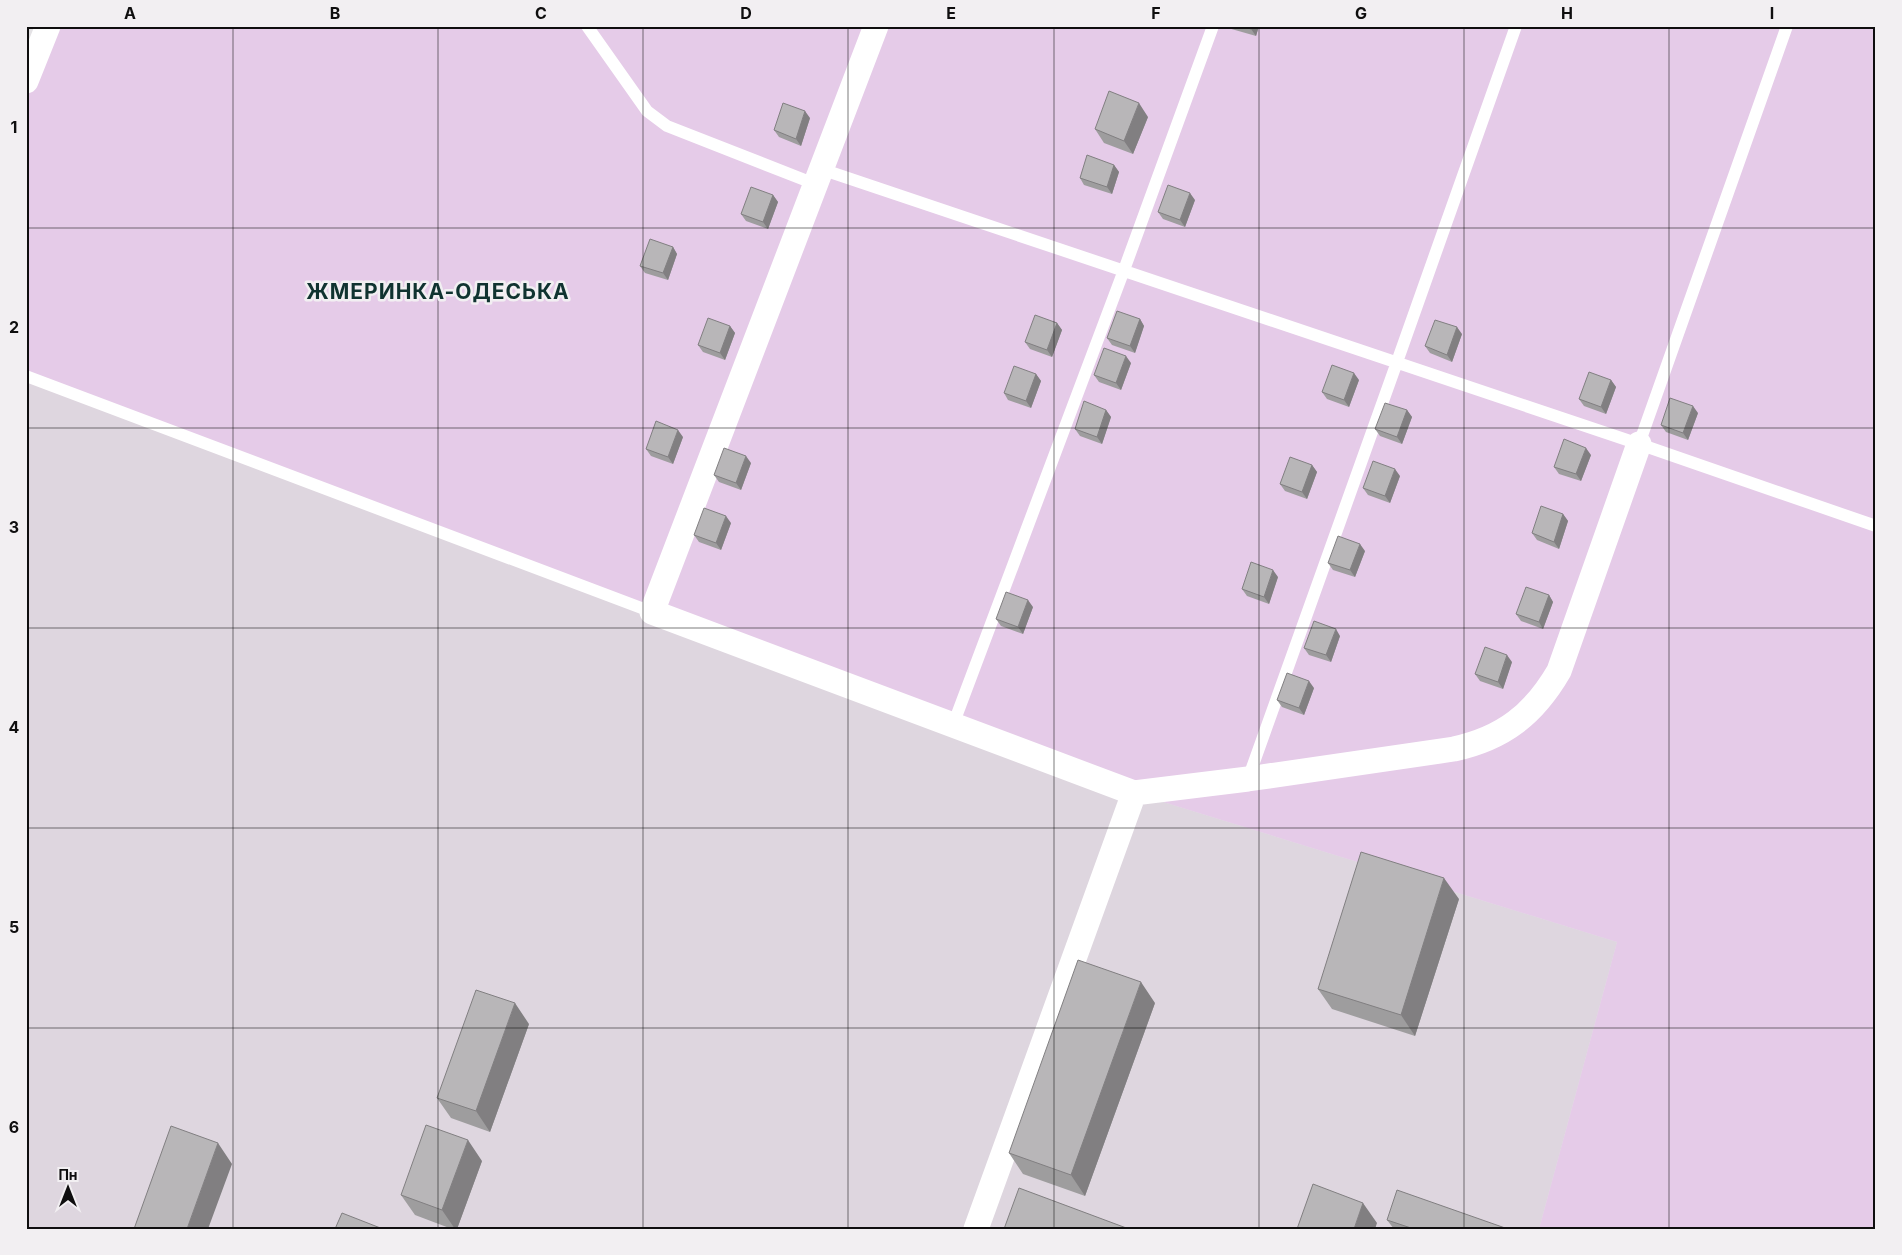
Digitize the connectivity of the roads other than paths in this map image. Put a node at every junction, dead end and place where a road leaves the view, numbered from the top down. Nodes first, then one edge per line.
1 (48, 26) edge
2 (587, 26) edge
3 (876, 26) edge
4 (1214, 26) edge
5 (1516, 26) edge
6 (1787, 26) edge
7 (26, 81) edge
8 (818, 176) junction
9 (1124, 270) junction
10 (1398, 362) junction
11 (26, 376) edge
12 (1639, 444) junction
13 (1876, 526) edge
14 (652, 612) junction
15 (952, 725) junction
16 (1248, 779) junction
17 (1134, 793) junction
18 (976, 1229) edge

1 - 7 street
2 - 8 lane
3 - 8 street
4 - 9 lane
5 - 10 lane
6 - 12 lane
8 - 9 lane
8 - 14 street
9 - 10 lane
9 - 15 lane
10 - 12 lane
10 - 16 lane
11 - 14 lane
12 - 13 lane
12 - 16 street
14 - 15 street
15 - 17 street
16 - 17 street
17 - 18 street

